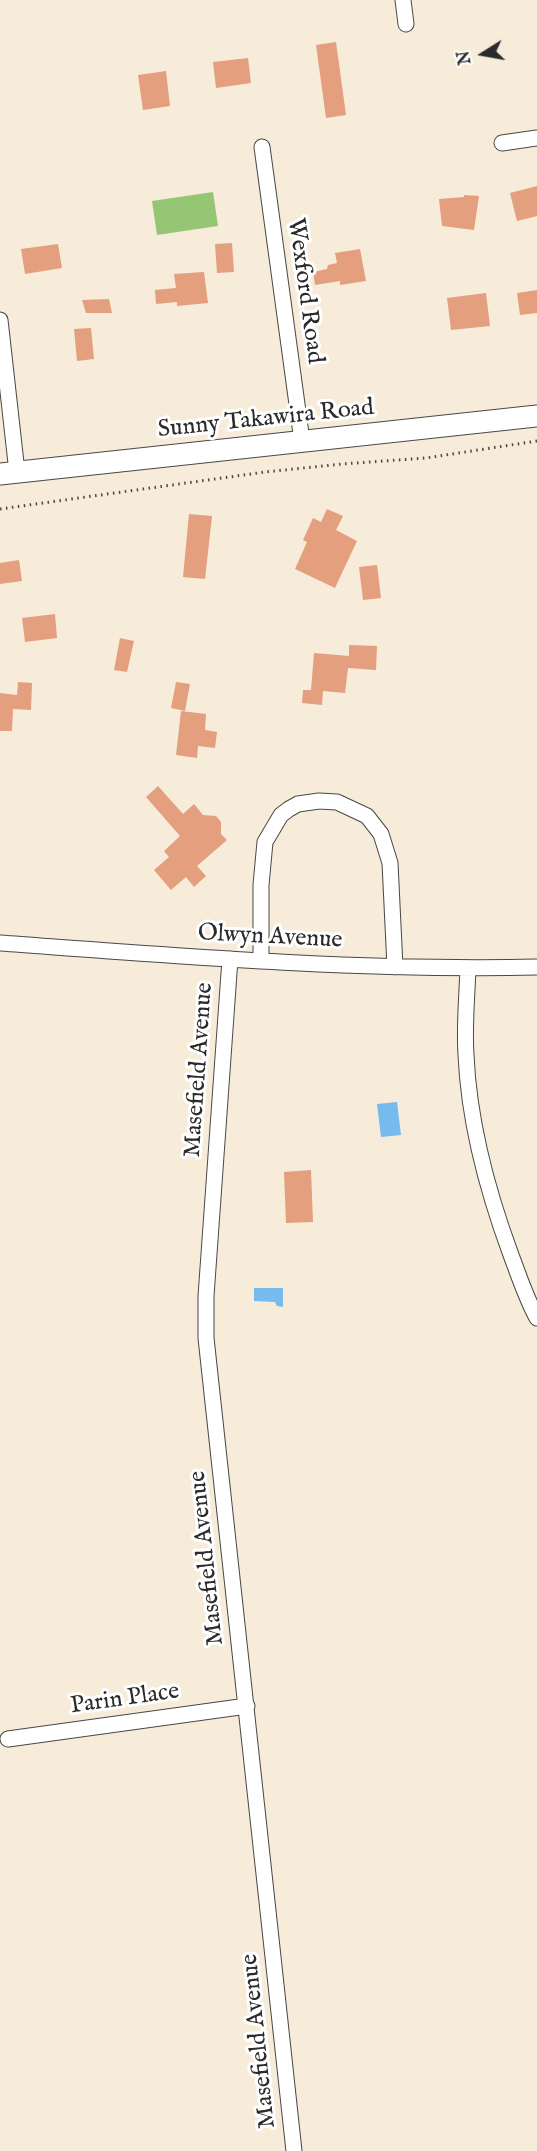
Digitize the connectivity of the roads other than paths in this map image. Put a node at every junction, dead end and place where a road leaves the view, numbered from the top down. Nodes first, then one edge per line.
1 (403, 0) edge
2 (406, 24) dead end
3 (537, 138) edge
4 (502, 143) dead end
5 (262, 147) dead end
6 (0, 320) edge
7 (537, 416) edge
8 (302, 441) junction
9 (8, 473) edge
10 (0, 943) edge
11 (230, 959) junction
12 (261, 961) junction
13 (395, 967) junction
14 (537, 967) edge
15 (468, 968) junction
16 (537, 1318) edge
17 (247, 1706) junction
18 (8, 1739) dead end
19 (294, 2151) edge

1 - 2 street
3 - 4 street
5 - 8 street, Wexford Road
6 - 9 street
7 - 8 main road, Sunny Takawira Road
8 - 9 main road, Sunny Takawira Road
10 - 11 street, Olwyn Avenue
11 - 12 street, Olwyn Avenue
11 - 17 street, Masefield Avenue
12 - 13 street, Olwyn Avenue
12 - 13 street
13 - 15 street, Olwyn Avenue
14 - 15 street, Olwyn Avenue
15 - 16 street
17 - 18 street, Parin Place
17 - 19 street, Masefield Avenue

